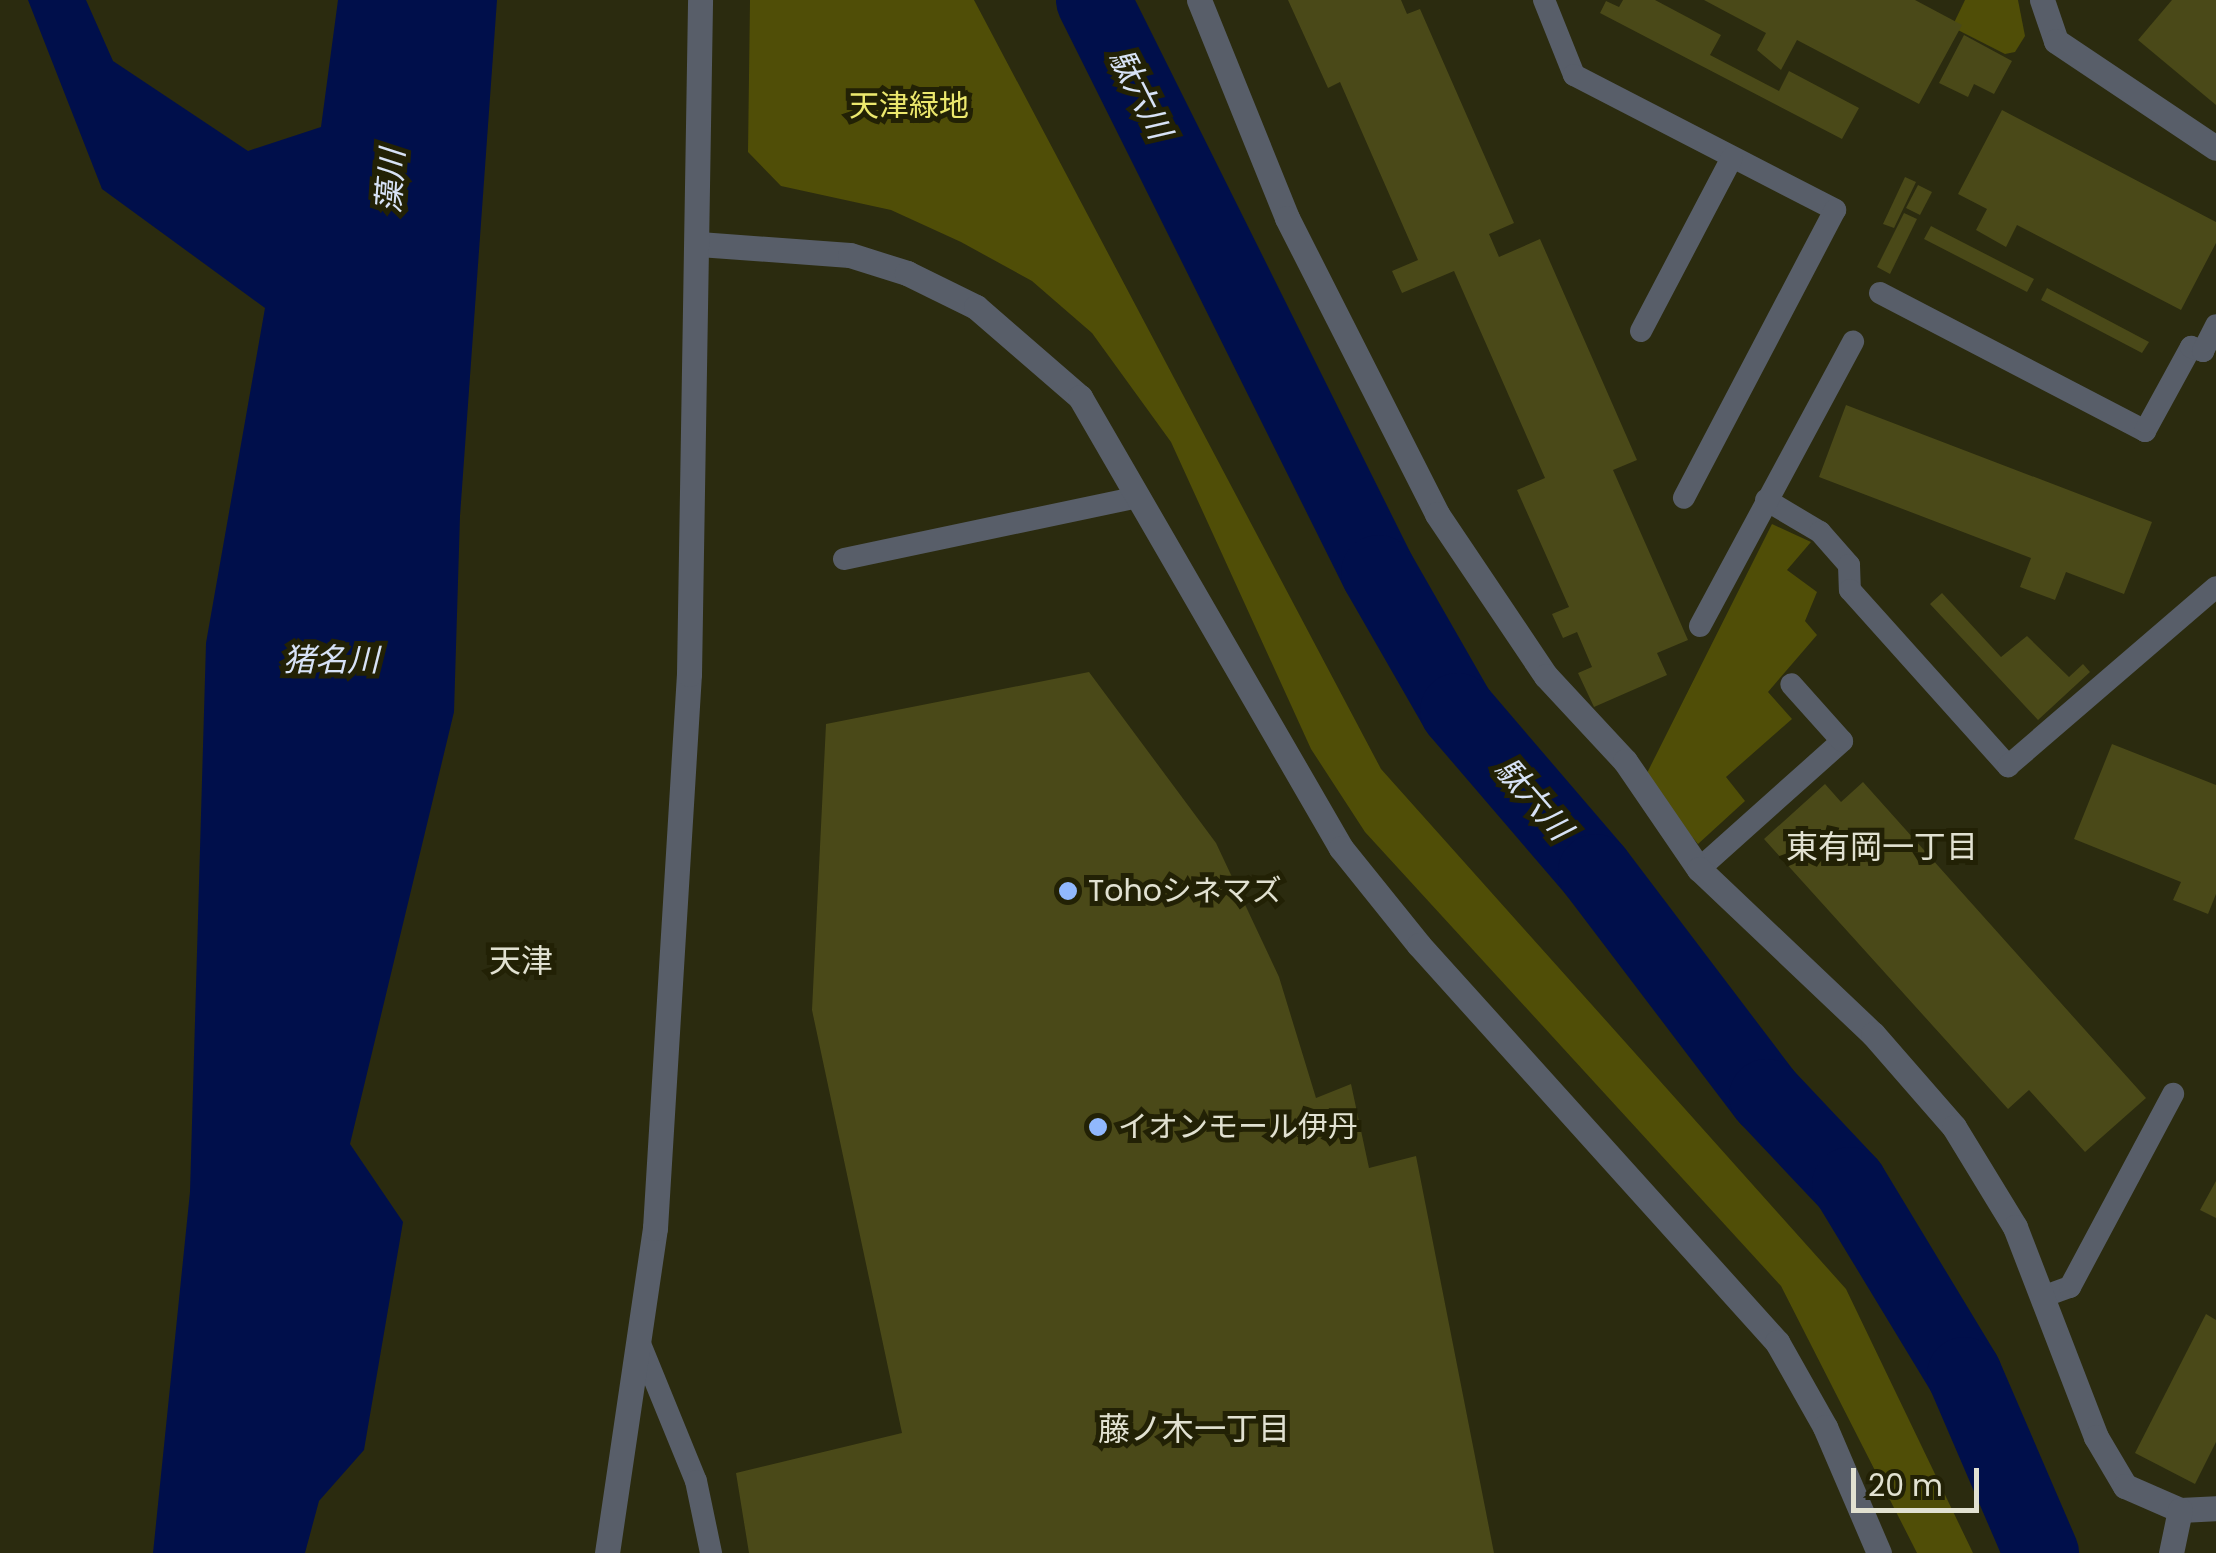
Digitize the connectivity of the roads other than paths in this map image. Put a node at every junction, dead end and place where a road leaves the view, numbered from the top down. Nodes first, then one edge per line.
1 (700, 0) edge
2 (1199, 0) edge
3 (1544, 0) edge
4 (2042, 0) edge
5 (2216, 148) edge
6 (1732, 158) junction
7 (699, 244) junction
8 (1880, 293) dead end
9 (2216, 325) edge
10 (1641, 331) dead end
11 (1853, 342) dead end
12 (1139, 497) junction
13 (1684, 498) dead end
14 (1766, 500) junction
15 (844, 559) dead end
16 (2216, 588) edge
17 (1700, 626) dead end
18 (1791, 684) dead end
19 (1700, 869) junction
20 (2173, 1094) dead end
21 (2042, 1297) junction
22 (638, 1339) junction
23 (2216, 1508) edge
24 (2180, 1510) junction
25 (606, 1553) edge
26 (711, 1553) edge
27 (1879, 1553) edge
28 (2170, 1553) edge

1 - 7 street
2 - 19 street
3 - 6 lane
4 - 5 street
6 - 10 lane
6 - 13 lane
7 - 12 street
7 - 22 street
8 - 9 lane
11 - 14 lane
12 - 15 lane
12 - 27 street
14 - 16 lane
14 - 17 lane
18 - 19 lane
19 - 21 street
20 - 21 lane
21 - 24 street
22 - 25 street
22 - 26 lane
23 - 24 street
24 - 28 street

